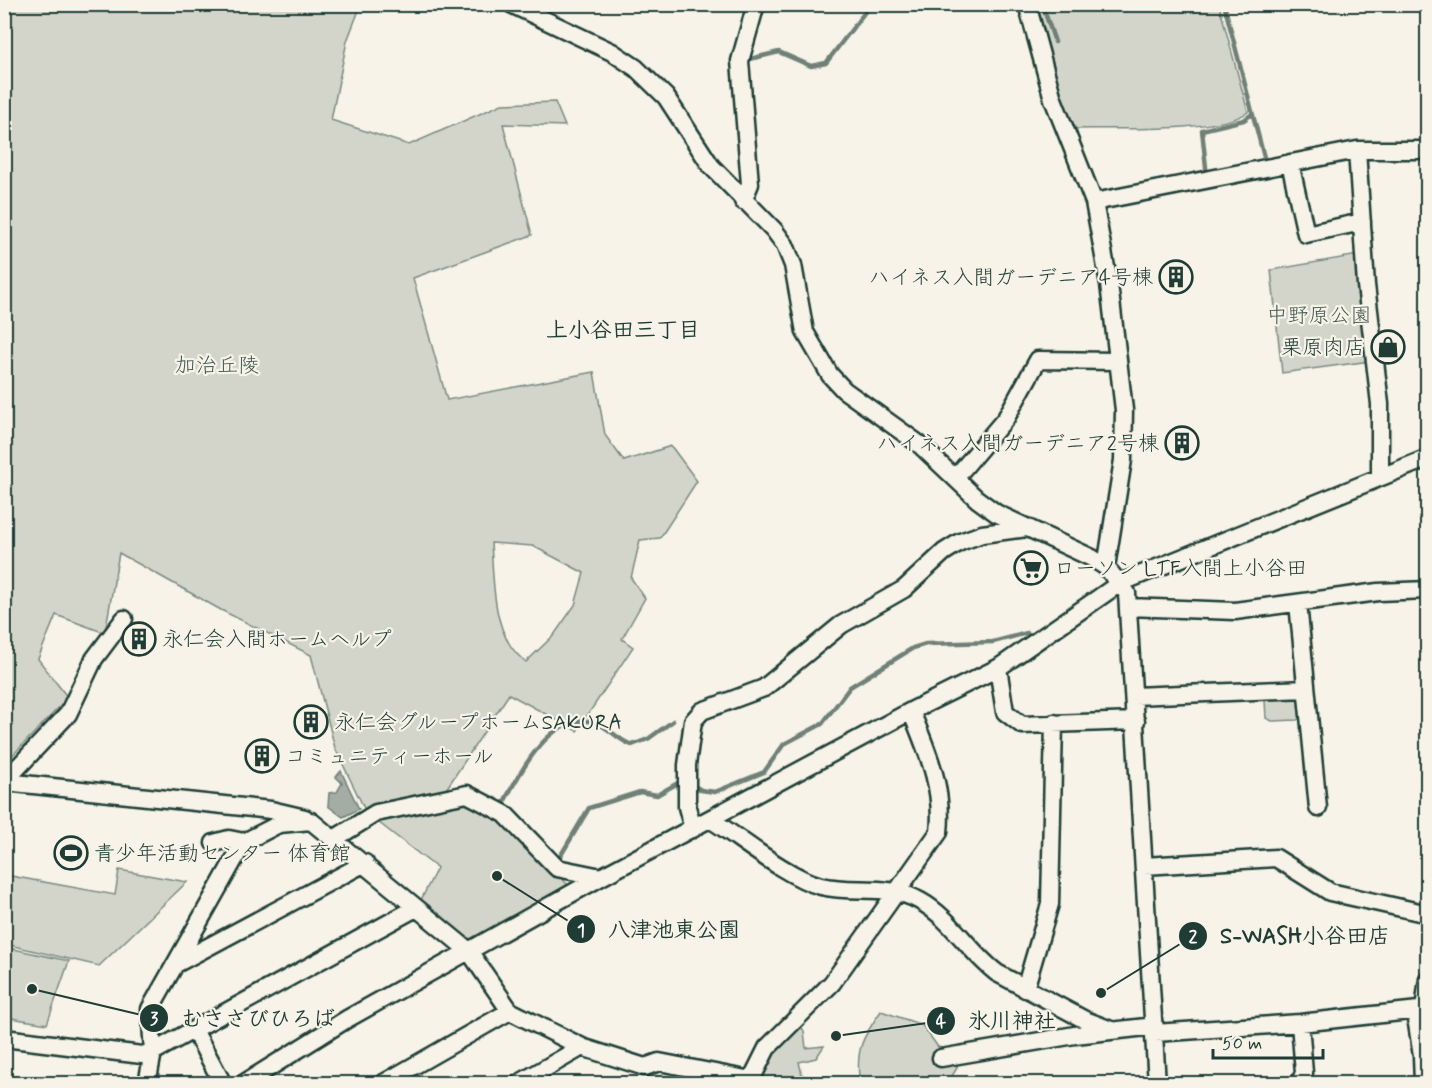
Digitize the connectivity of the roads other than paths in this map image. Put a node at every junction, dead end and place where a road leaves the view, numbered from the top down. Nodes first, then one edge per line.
1 (511, 4) edge
2 (756, 4) edge
3 (1026, 4) edge
4 (1357, 150) junction
5 (1428, 150) edge
6 (1290, 163) junction
7 (743, 201) junction
8 (1094, 202) junction
9 (1362, 222) junction
10 (1117, 361) junction
11 (1428, 458) edge
12 (1380, 476) junction
13 (956, 477) junction
14 (1027, 528) junction
15 (1106, 567) junction
16 (1120, 583) junction
17 (1428, 590) edge
18 (1298, 603) junction
19 (1128, 607) junction
20 (124, 619) dead end
21 (998, 668) junction
22 (1306, 689) junction
23 (1134, 696) junction
24 (911, 711) junction
25 (1136, 720) junction
26 (1054, 723) junction
27 (5, 782) edge
28 (1318, 808) dead end
29 (710, 819) junction
30 (311, 821) junction
31 (693, 829) junction
32 (334, 839) junction
33 (244, 842) junction
34 (214, 843) dead end
35 (365, 863) junction
36 (1144, 866) junction
37 (601, 878) junction
38 (898, 891) junction
39 (416, 908) junction
40 (1428, 914) edge
41 (469, 951) junction
42 (176, 964) junction
43 (1428, 979) edge
44 (1025, 989) junction
45 (1422, 1010) edge
46 (510, 1011) junction
47 (1300, 1023) junction
48 (1155, 1029) junction
49 (194, 1030) junction
50 (1111, 1030) junction
51 (4, 1038) edge
52 (582, 1047) junction
53 (153, 1052) junction
54 (941, 1058) dead end
55 (644, 1075) edge
56 (392, 1081) edge
57 (147, 1083) edge
58 (223, 1083) edge
59 (243, 1083) edge
60 (518, 1083) edge
61 (1157, 1083) edge
62 (1299, 1083) edge
63 (1422, 1083) edge

1 - 7 street
2 - 7 street
3 - 8 street
4 - 5 street
4 - 6 street
4 - 9 street
6 - 8 street
6 - 9 street
7 - 13 street
8 - 10 street
9 - 12 street
10 - 13 street
10 - 15 street
11 - 12 street
12 - 16 street
13 - 14 street
14 - 15 street
14 - 31 street
15 - 16 street
16 - 19 street
16 - 21 street
17 - 18 street
18 - 19 street
18 - 22 street
19 - 23 street
20 - 27 street
21 - 24 street
21 - 26 street
22 - 23 street
22 - 28 street
23 - 25 street
24 - 29 street
24 - 38 street
25 - 26 street
25 - 36 street
26 - 44 street
27 - 30 street
29 - 31 street
29 - 38 street
30 - 32 street
30 - 33 street
31 - 37 street
32 - 35 street
32 - 37 street
33 - 34 street
33 - 42 street
35 - 39 street
35 - 42 street
36 - 40 street
36 - 48 street
37 - 41 street
38 - 44 street
38 - 55 street
39 - 41 street
39 - 49 street
41 - 46 street
41 - 59 street
42 - 53 street
43 - 45 street
44 - 50 street
45 - 47 street
45 - 63 street
46 - 52 street
46 - 56 street
47 - 48 street
47 - 62 street
48 - 50 street
48 - 61 street
49 - 53 street
49 - 58 street
50 - 54 street
51 - 53 street
52 - 55 street
52 - 60 street
53 - 57 street

